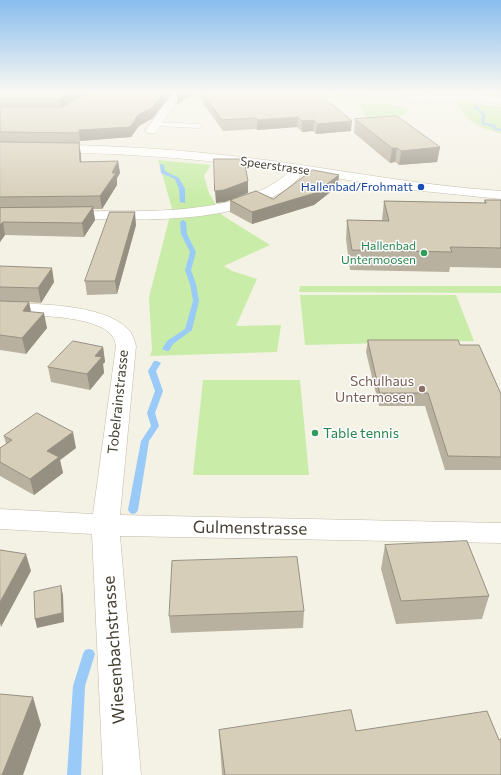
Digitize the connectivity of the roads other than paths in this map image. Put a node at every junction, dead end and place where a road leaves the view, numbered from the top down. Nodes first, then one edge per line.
1 (173, 127) edge
2 (154, 128) edge
3 (0, 148) edge
4 (300, 169) junction
5 (501, 195) edge
6 (48, 215) edge
7 (0, 309) edge
8 (0, 519) edge
9 (105, 525) junction
10 (501, 533) edge
11 (122, 775) edge

1 - 2 lane
3 - 4 street, Speerstrasse
4 - 5 street, Speerstrasse
4 - 6 street
7 - 9 street, Tobelrainstrasse
8 - 9 street, Gulmenstrasse
9 - 10 street, Gulmenstrasse
9 - 11 street, Wiesenbachstrasse

